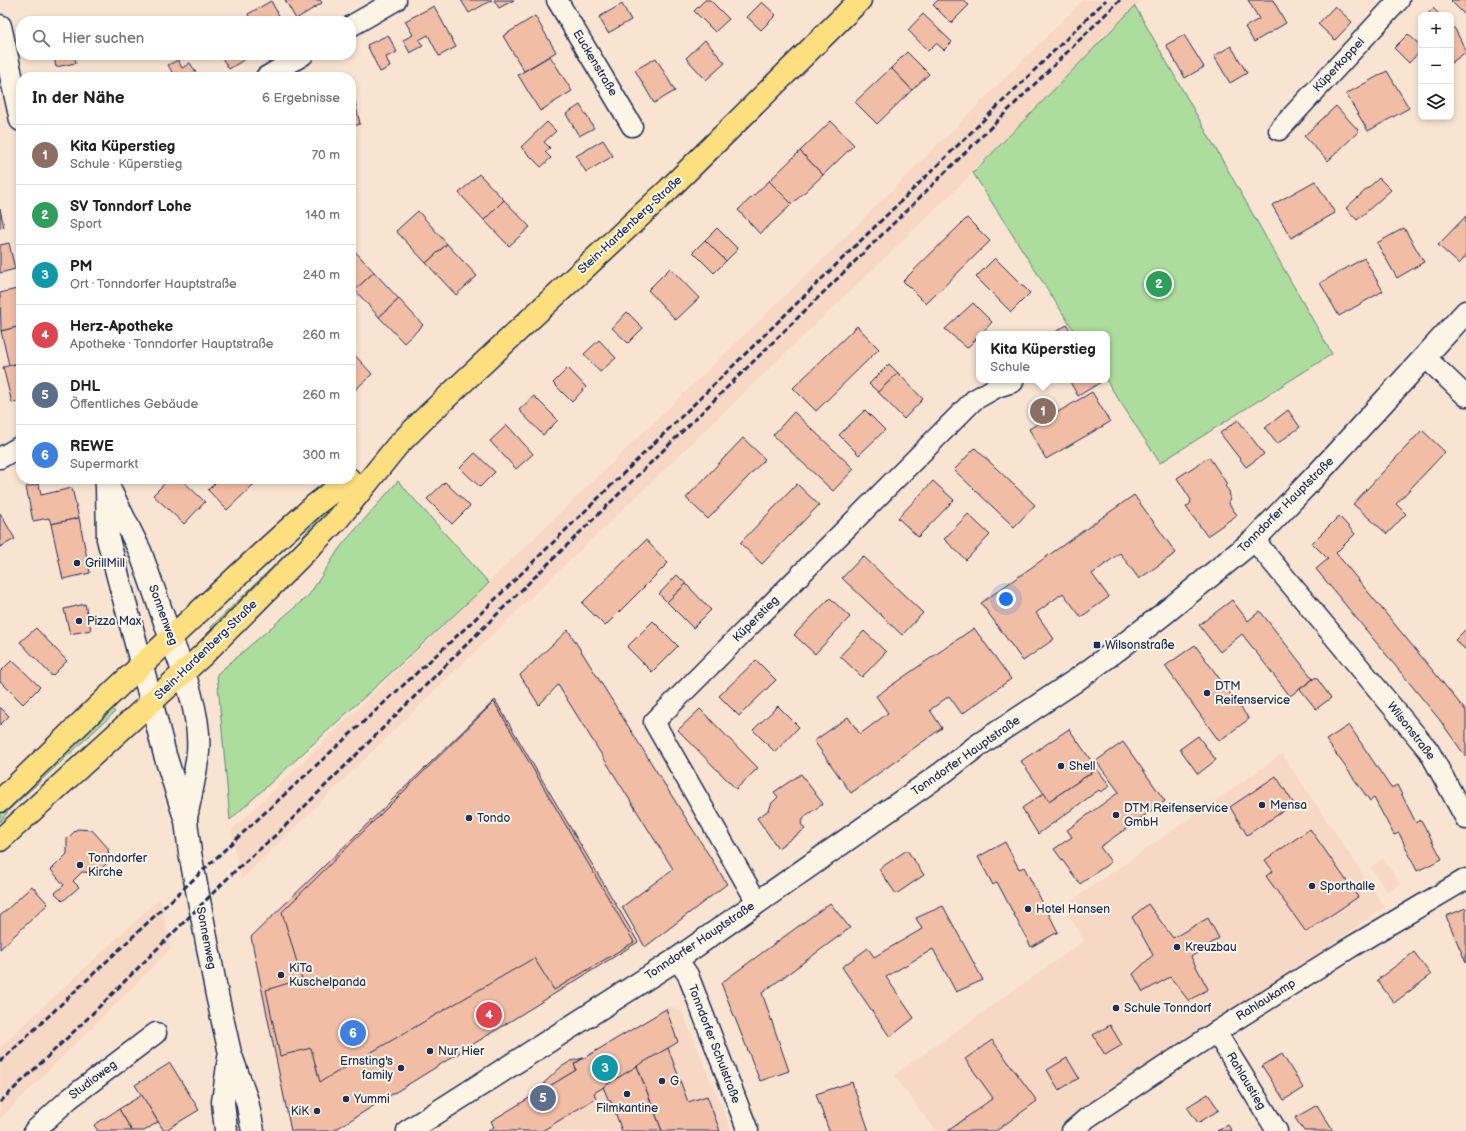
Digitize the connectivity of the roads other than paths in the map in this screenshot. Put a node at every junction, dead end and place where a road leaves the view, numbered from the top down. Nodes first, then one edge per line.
1 (396, 0) edge
2 (557, 0) edge
3 (860, 0) edge
4 (1399, 0) edge
5 (356, 23) edge
6 (0, 26) edge
7 (295, 60) edge
8 (274, 72) edge
9 (16, 98) edge
10 (632, 126) dead end
11 (1279, 130) dead end
12 (1466, 312) edge
13 (1425, 357) junction
14 (1010, 383) edge
15 (1466, 396) edge
16 (397, 446) junction
17 (16, 449) edge
18 (0, 458) edge
19 (356, 473) edge
20 (107, 484) edge
21 (108, 484) edge
22 (342, 484) edge
23 (1254, 540) junction
24 (171, 639) junction
25 (142, 666) junction
26 (184, 672) junction
27 (152, 703) junction
28 (0, 801) edge
29 (1466, 819) edge
30 (186, 821) junction
31 (0, 840) edge
32 (1466, 879) edge
33 (757, 902) junction
34 (677, 958) junction
35 (1216, 1032) junction
36 (156, 1033) dead end
37 (230, 1053) junction
38 (34, 1131) edge
39 (226, 1131) edge
40 (253, 1131) edge
41 (408, 1131) edge
42 (748, 1131) edge
43 (1072, 1131) edge
44 (1277, 1131) edge

1 - 5 street
2 - 10 street, Euckenstraße
3 - 16 main road, Stein-Hardenberg-Straße
4 - 11 street, Küperkoppel
6 - 9 main road
7 - 8 street
12 - 13 main road, Tonndorfer Hauptstraße
13 - 15 street
13 - 23 main road, Tonndorfer Hauptstraße
14 - 33 street, Küperstieg
16 - 19 main road, Stein-Hardenberg-Straße
16 - 26 main road, Stein-Hardenberg-Straße
17 - 18 street
20 - 25 main road, Sonnenweg
21 - 24 main road, Sonnenweg
22 - 24 main road
23 - 29 street, Wilsonstraße
23 - 33 main road, Tonndorfer Hauptstraße
24 - 25 main road
24 - 26 main road, Sonnenweg
25 - 27 main road, Sonnenweg
25 - 28 main road
26 - 27 main road, Stein-Hardenberg-Straße
26 - 30 main road, Sonnenweg
27 - 30 main road, Sonnenweg
27 - 31 main road, Stein-Hardenberg-Straße
30 - 37 main road, Sonnenweg
32 - 35 street, Rahlaukamp
33 - 34 main road, Tonndorfer Hauptstraße
34 - 41 main road, Tonndorfer Hauptstraße
34 - 42 street, Tonndorfer Schulstraße
35 - 43 street, Rahlaukamp
35 - 44 street, Rahlaustieg
36 - 38 street, Studioweg
37 - 39 main road, Sonnenweg
37 - 40 main road, Sonnenweg

